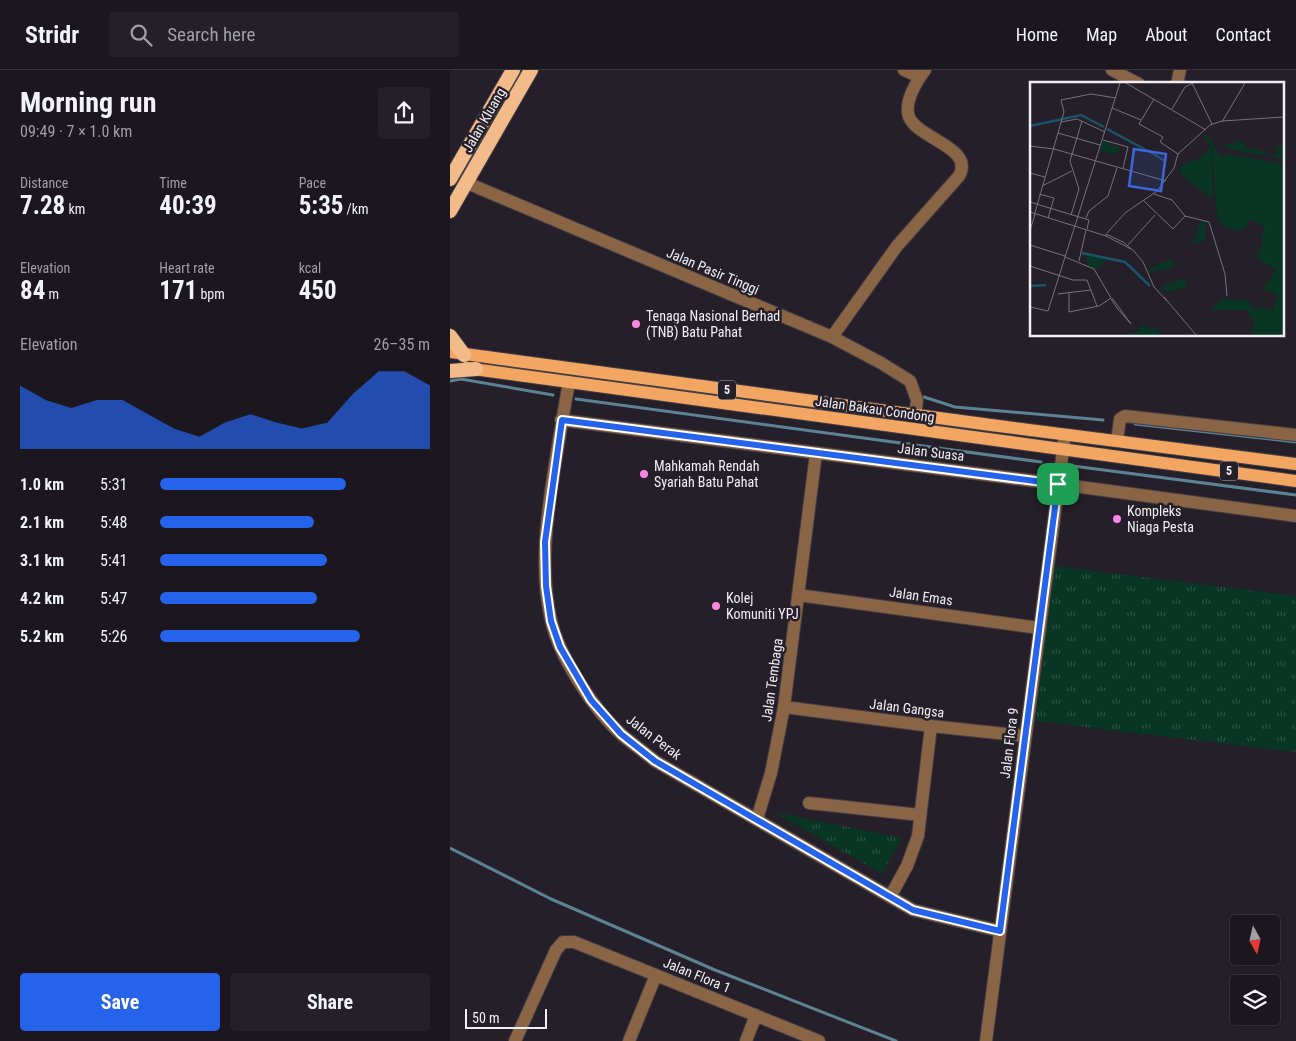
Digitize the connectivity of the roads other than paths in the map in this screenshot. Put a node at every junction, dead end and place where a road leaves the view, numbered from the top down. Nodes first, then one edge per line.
1 (513, 70) edge
2 (531, 70) edge
3 (904, 70) edge
4 (1112, 70) edge
5 (922, 73) edge
6 (1134, 82) edge
7 (450, 179) edge
8 (466, 183) junction
9 (450, 211) edge
10 (450, 336) edge
11 (832, 337) junction
12 (457, 354) edge
13 (450, 366) edge
14 (476, 369) junction
15 (450, 371) edge
16 (568, 383) junction
17 (914, 412) junction
18 (562, 420) junction
19 (1065, 435) junction
20 (1296, 435) edge
21 (1117, 441) junction
22 (1063, 449) junction
23 (816, 453) junction
24 (1296, 464) edge
25 (1296, 480) edge
26 (1058, 484) junction
27 (1296, 516) edge
28 (798, 595) junction
29 (1039, 628) junction
30 (784, 707) junction
31 (931, 726) junction
32 (1025, 736) junction
33 (809, 803) dead end
34 (920, 815) junction
35 (757, 819) junction
36 (890, 897) junction
37 (1000, 931) junction
38 (656, 975) junction
39 (756, 1015) junction
40 (515, 1041) edge
41 (629, 1041) edge
42 (746, 1041) edge
43 (819, 1041) edge
44 (986, 1041) edge

1 - 7 highway, Jalan Kluang
2 - 8 highway, Jalan Kluang
3 - 5 street
4 - 6 street
5 - 11 street
8 - 9 highway, Jalan Kluang
8 - 11 street, Jalan Pasir Tinggi
10 - 12 highway
11 - 17 street, Jalan Pasir Tinggi
12 - 17 main road, Jalan Bakau Condong / 5
13 - 14 main road, Jalan Bakau Condong / 5
14 - 15 highway
14 - 16 main road, Jalan Bakau Condong / 5
16 - 18 street, Jalan Perak
16 - 22 main road, Jalan Bakau Condong / 5
17 - 19 main road, Jalan Bakau Condong / 5
18 - 23 street, Jalan Suasa
18 - 35 street, Jalan Perak
19 - 21 main road, Jalan Bakau Condong / 5
19 - 22 street
20 - 21 street
21 - 24 main road, Jalan Bakau Condong / 5
22 - 25 main road, Jalan Bakau Condong / 5
22 - 26 street, Jalan Flora 9
23 - 26 street, Jalan Suasa
23 - 28 street, Jalan Tembaga
26 - 27 street, Jalan Suasa
26 - 29 street, Jalan Flora 9
28 - 29 street, Jalan Emas
28 - 30 street, Jalan Tembaga
29 - 32 street, Jalan Flora 9
30 - 31 street, Jalan Gangsa
30 - 35 street, Jalan Tembaga
31 - 32 street, Jalan Gangsa
31 - 34 street
32 - 37 street, Jalan Flora 9
33 - 34 street
34 - 36 street
35 - 36 street, Jalan Perak
36 - 37 street, Jalan Perak
37 - 44 street, Jalan Flora 9
38 - 39 street, Jalan Flora 1
38 - 40 street, Jalan Flora 1
38 - 41 street
39 - 42 street
39 - 43 street, Jalan Flora 1

